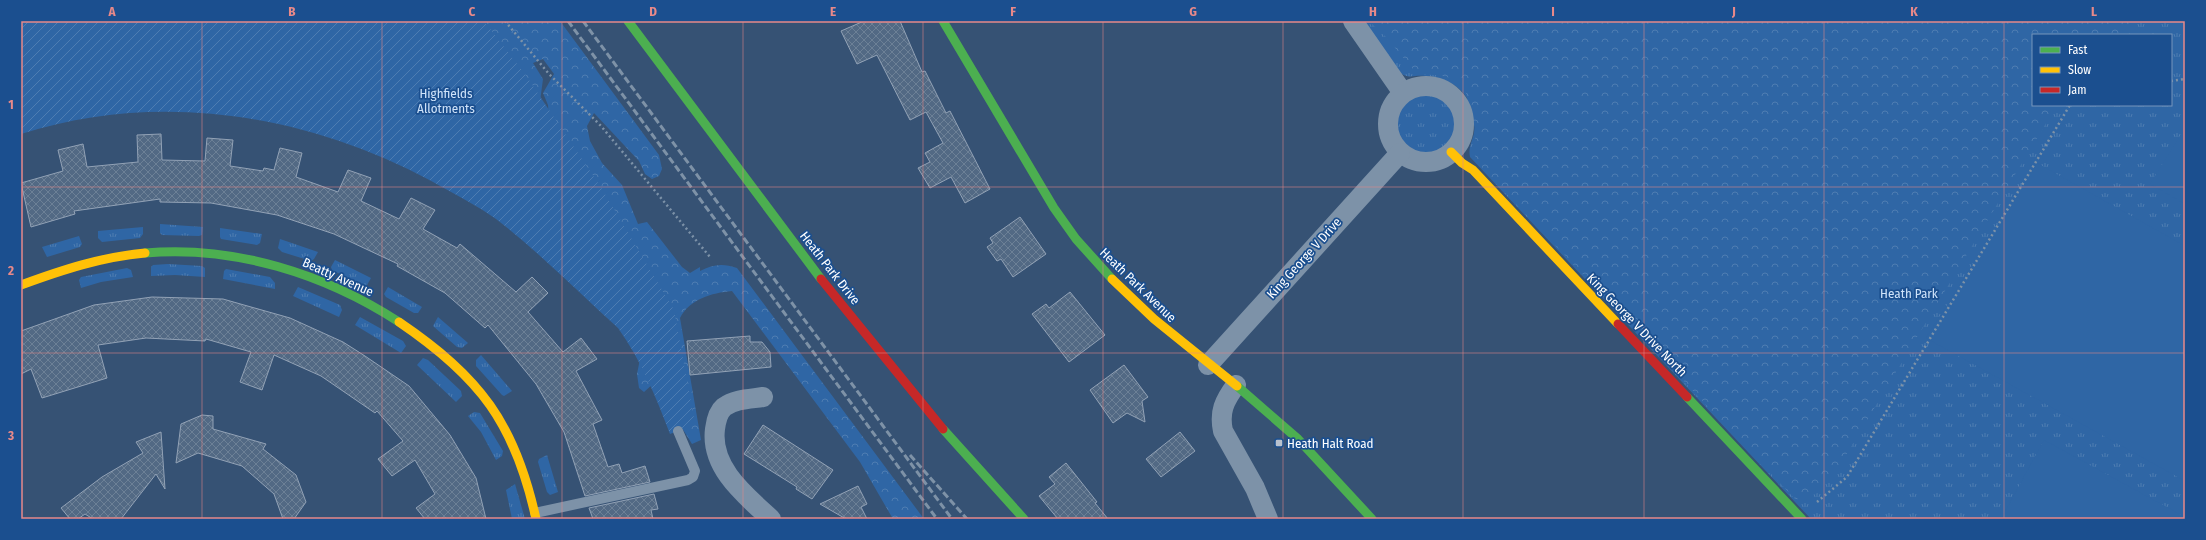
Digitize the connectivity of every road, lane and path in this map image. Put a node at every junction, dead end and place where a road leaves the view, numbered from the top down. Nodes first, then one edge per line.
1 (505, 21) edge
2 (628, 21) edge
3 (943, 21) edge
4 (1353, 21) edge
5 (2185, 79) edge
6 (2172, 81) edge
7 (1403, 93) junction
8 (2069, 106) edge
9 (1452, 152) junction
10 (1400, 153) junction
11 (710, 257) dead end
12 (21, 285) edge
13 (1208, 365) junction
14 (1236, 385) junction
15 (763, 397) dead end
16 (678, 431) dead end
17 (536, 516) edge
18 (1801, 518) edge
19 (771, 519) edge
20 (1024, 519) edge
21 (1268, 519) edge
22 (1372, 519) edge

1 - 11 path
2 - 20 street, Heath Park Drive
3 - 13 street, Heath Park Avenue
4 - 7 street
5 - 6 path
7 - 9 street
7 - 10 street
8 - 18 path
9 - 10 street
9 - 18 street, King George V Drive North
10 - 13 street, King George V Drive
12 - 17 street, Beatty Avenue
13 - 14 street, Heath Park Avenue
14 - 21 street
14 - 22 street, Heath Park Avenue
15 - 19 street
16 - 17 lane

